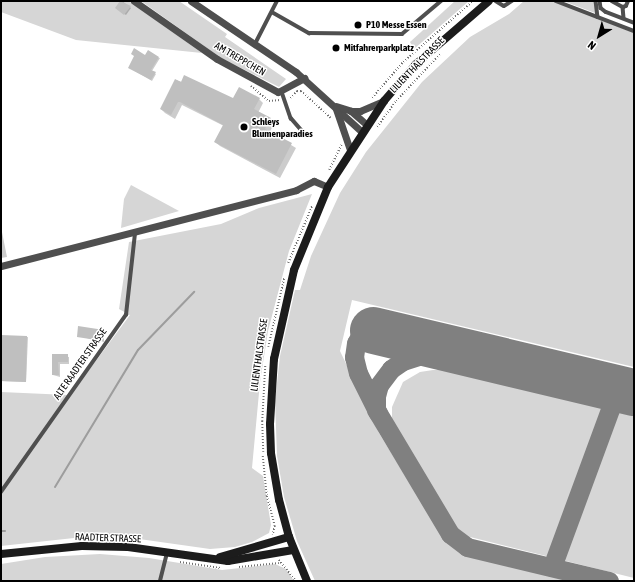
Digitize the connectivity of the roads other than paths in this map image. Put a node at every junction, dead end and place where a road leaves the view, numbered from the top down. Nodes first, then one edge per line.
1 (134, 1) edge
2 (191, 1) edge
3 (278, 1) edge
4 (441, 1) edge
5 (489, 1) edge
6 (496, 1) edge
7 (512, 1) edge
8 (556, 1) edge
9 (596, 1) edge
10 (600, 1) edge
11 (612, 1) edge
12 (628, 1) edge
13 (623, 7) junction
14 (272, 12) junction
15 (598, 17) junction
16 (624, 18) junction
17 (634, 23) edge
18 (634, 31) edge
19 (255, 44) junction
20 (304, 78) junction
21 (282, 92) junction
22 (384, 101) junction
23 (334, 105) junction
24 (351, 111) junction
25 (365, 128) junction
26 (304, 133) dead end
27 (350, 150) junction
28 (325, 185) junction
29 (136, 233) junction
30 (1, 266) edge
31 (1, 492) edge
32 (289, 537) junction
33 (294, 550) junction
34 (1, 554) edge
35 (166, 556) junction
36 (214, 558) junction
37 (160, 581) edge
38 (307, 581) edge

1 - 21 street, AM TREPPCHEN
2 - 19 street
3 - 14 lane
4 - 14 lane
5 - 22 main road, LILIENTHALSTRASSE
6 - 7 lane
8 - 15 lane
9 - 15 lane
10 - 16 lane
11 - 13 lane
12 - 13 lane
13 - 16 lane
14 - 19 lane
15 - 18 lane
16 - 17 lane
19 - 20 street
20 - 21 street
20 - 23 street
21 - 26 lane
22 - 24 street
22 - 25 main road, LILIENTHALSTRASSE
23 - 24 street
23 - 25 street
23 - 27 street
24 - 25 street
25 - 27 main road, LILIENTHALSTRASSE
27 - 28 main road, LILIENTHALSTRASSE
28 - 29 street
28 - 32 main road, LILIENTHALSTRASSE
29 - 30 street
29 - 31 lane, ALTE RAADTER STRASSE
32 - 33 main road, LILIENTHALSTRASSE
32 - 36 main road, RAADTER STRASSE
33 - 36 main road, RAADTER STRASSE
33 - 38 main road, LILIENTHALSTRASSE
34 - 35 main road, RAADTER STRASSE
35 - 36 main road, RAADTER STRASSE
35 - 37 lane

